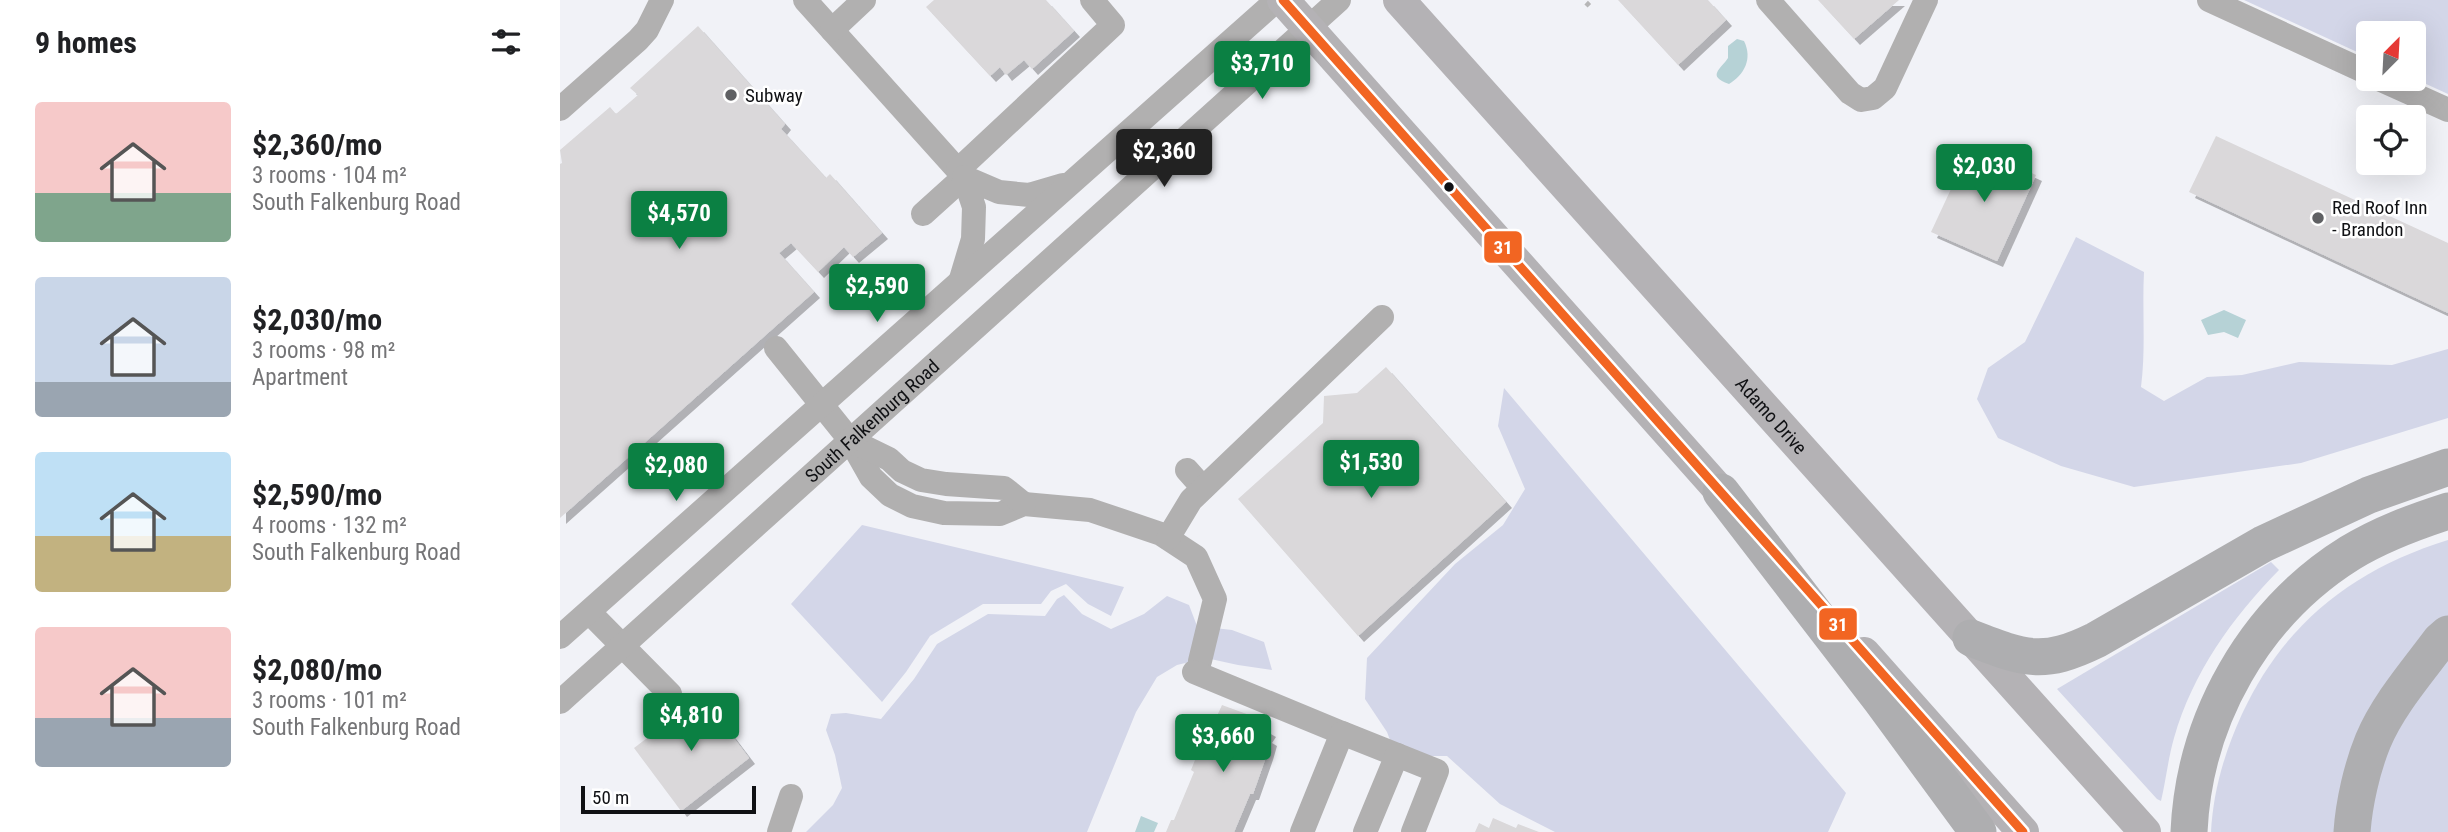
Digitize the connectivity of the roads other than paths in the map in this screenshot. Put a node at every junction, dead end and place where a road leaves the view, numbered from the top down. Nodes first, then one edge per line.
1 (662, 0) edge
2 (805, 0) edge
3 (864, 0) edge
4 (1092, 0) edge
5 (1277, 0) edge
6 (1283, 0) edge
7 (1339, 0) edge
8 (1399, 0) edge
9 (1768, 0) edge
10 (1926, 0) edge
11 (2209, 0) edge
12 (832, 30) junction
13 (1308, 30) junction
14 (2356, 68) edge
15 (2406, 91) edge
16 (560, 109) edge
17 (2448, 110) edge
18 (961, 174) junction
19 (1069, 184) junction
20 (923, 214) dead end
21 (961, 279) junction
22 (1382, 317) dead end
23 (776, 348) dead end
24 (822, 403) junction
25 (850, 440) junction
26 (2448, 467) edge
27 (1187, 470) dead end
28 (1203, 488) junction
29 (1721, 492) junction
30 (2448, 511) edge
31 (1168, 538) junction
32 (589, 612) junction
33 (2448, 634) edge
34 (560, 637) edge
35 (1971, 638) junction
36 (623, 647) junction
37 (670, 694) dead end
38 (560, 702) edge
39 (1342, 733) junction
40 (1397, 755) junction
41 (791, 796) dead end
42 (779, 832) edge
43 (1302, 832) edge
44 (1365, 832) edge
45 (1413, 832) edge
46 (1978, 832) edge
47 (2023, 832) edge
48 (2145, 832) edge
49 (2189, 832) edge
50 (2352, 832) edge

1 - 16 street
2 - 12 street
3 - 12 street
4 - 18 street
5 - 19 street
6 - 13 main road
7 - 13 street, South Falkenburg Road
8 - 35 main road, Adamo Drive
9 - 10 street
11 - 14 street
12 - 18 street
13 - 25 street, South Falkenburg Road
13 - 29 main road
15 - 17 street
18 - 19 street
18 - 20 street
18 - 21 street
19 - 21 street
21 - 24 street
22 - 28 street
23 - 24 street
24 - 25 street
24 - 32 street
25 - 31 street
25 - 36 street, South Falkenburg Road
26 - 35 highway
27 - 28 street
28 - 31 street
29 - 46 highway
29 - 47 main road
30 - 49 highway
31 - 39 street
32 - 34 street
32 - 36 street
33 - 50 highway
35 - 48 main road, Adamo Drive
36 - 37 street
36 - 38 street, South Falkenburg Road
39 - 40 street
39 - 43 street
40 - 44 street
40 - 45 street
41 - 42 street

